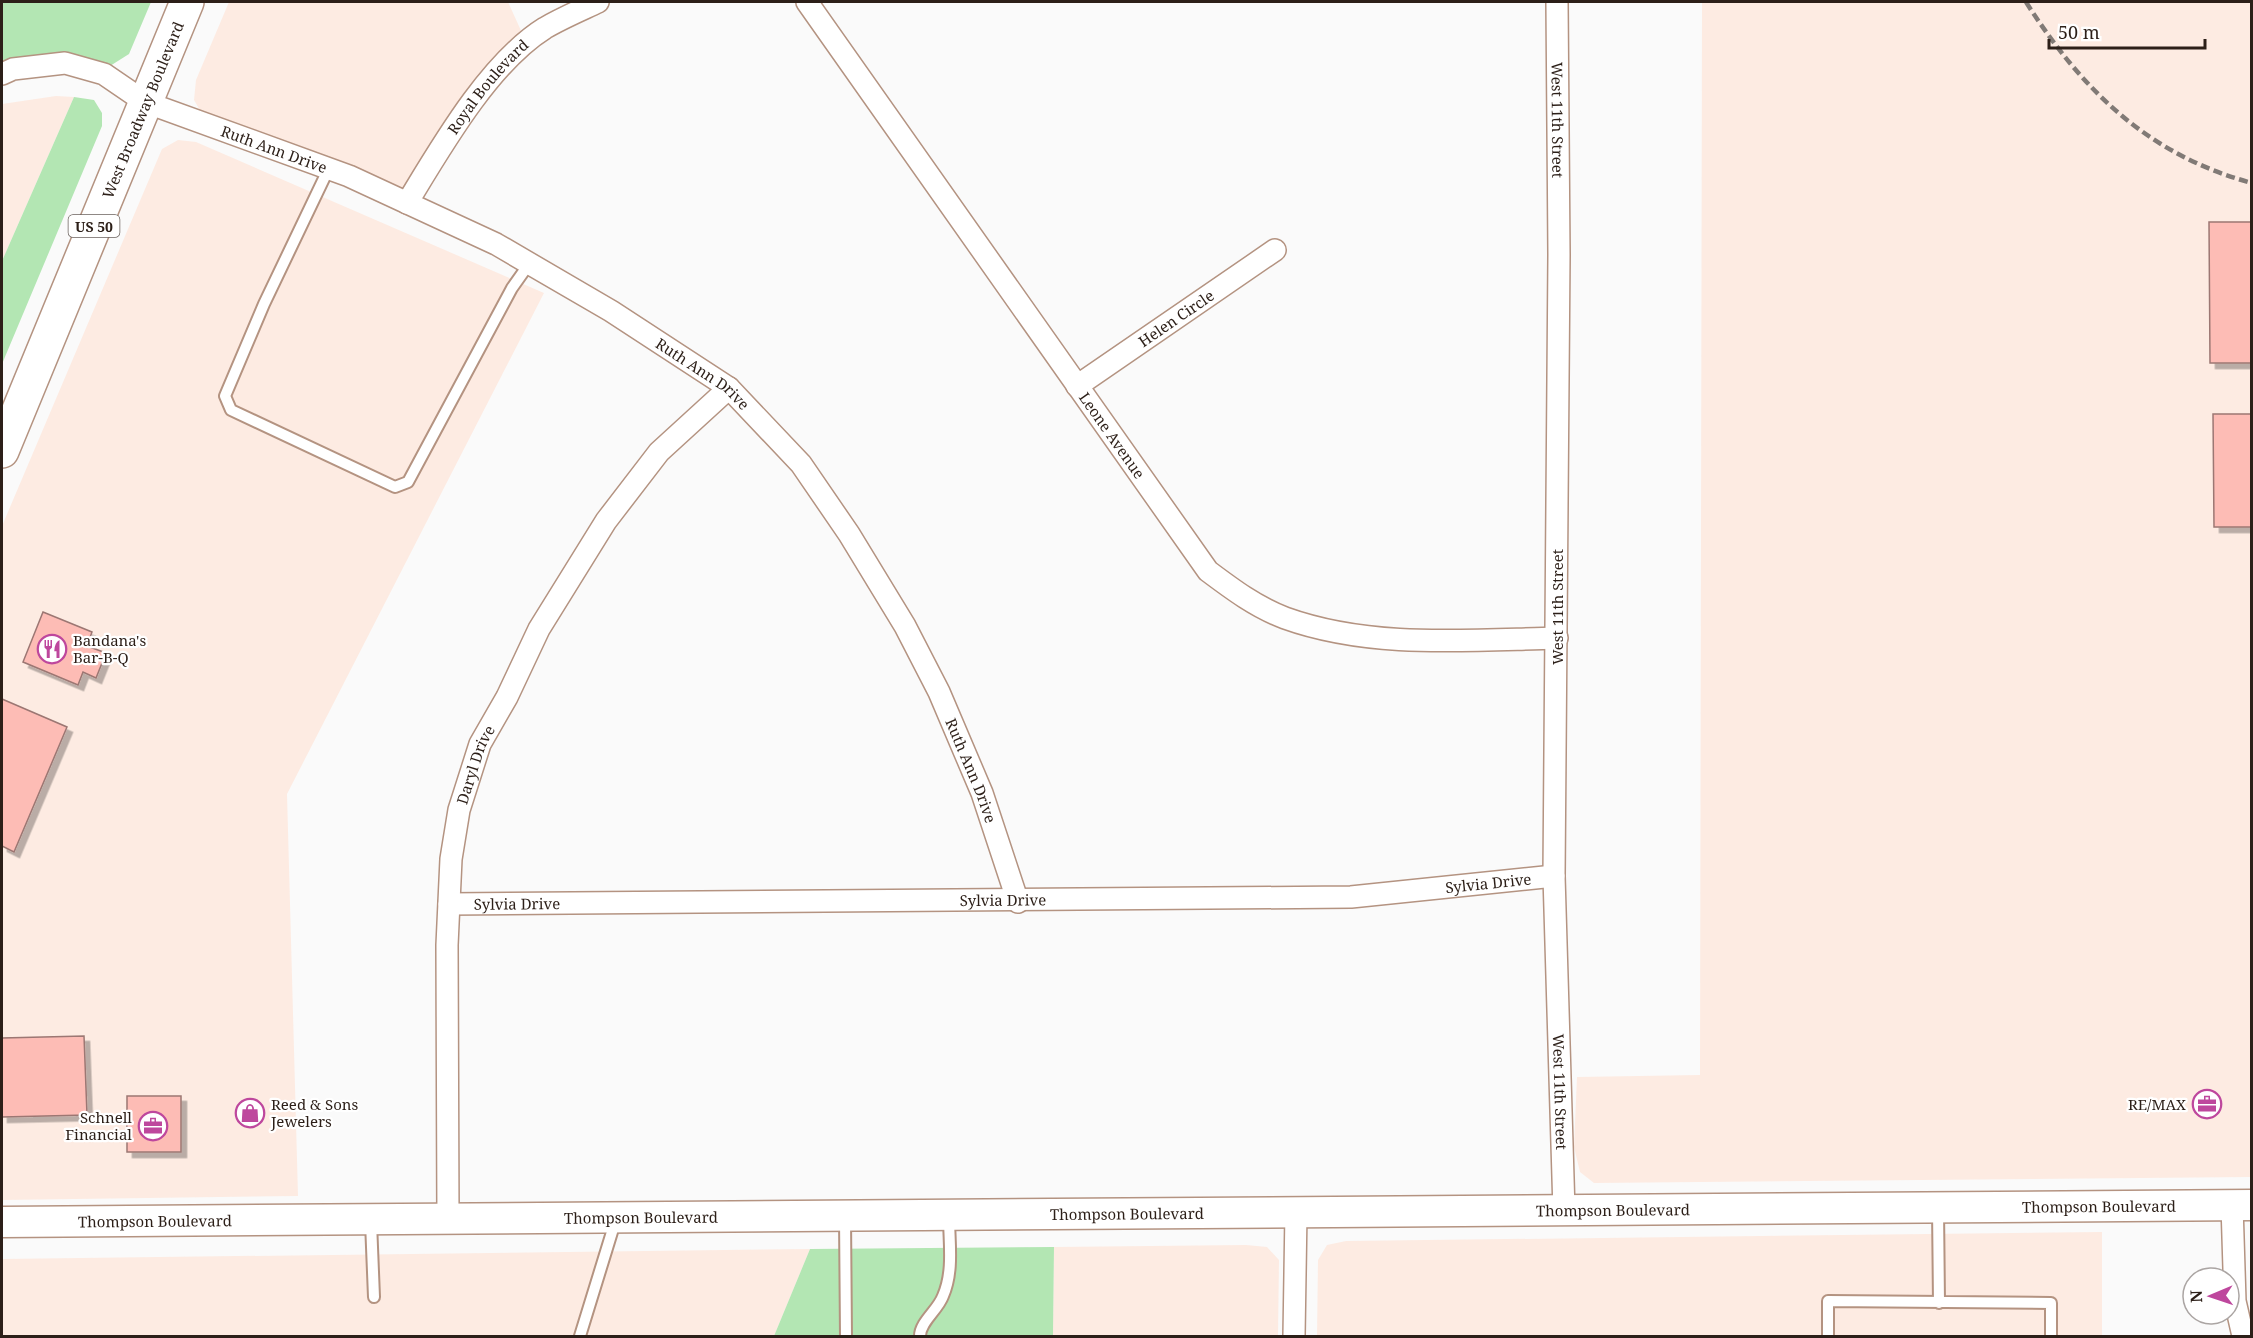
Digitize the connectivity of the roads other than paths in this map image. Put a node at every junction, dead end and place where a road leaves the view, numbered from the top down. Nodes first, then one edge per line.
1 (187, 2) edge
2 (598, 2) edge
3 (807, 2) edge
4 (1557, 2) edge
5 (2, 74) edge
6 (145, 102) junction
7 (329, 168) junction
8 (407, 203) junction
9 (1275, 250) dead end
10 (530, 264) junction
11 (1077, 386) junction
12 (729, 388) junction
13 (2, 451) edge
14 (1557, 639) junction
15 (1554, 876) junction
16 (1018, 902) junction
17 (449, 904) junction
18 (2242, 1205) edge
19 (1938, 1208) junction
20 (1564, 1211) junction
21 (1296, 1212) junction
22 (949, 1215) junction
23 (845, 1217) junction
24 (616, 1219) junction
25 (371, 1220) junction
26 (448, 1220) junction
27 (2, 1222) edge
28 (374, 1297) dead end
29 (1939, 1303) junction
30 (580, 1336) edge
31 (846, 1336) edge
32 (920, 1336) edge
33 (1294, 1336) edge
34 (1828, 1336) edge
35 (2051, 1336) edge
36 (2243, 1336) edge

1 - 6 highway, West Broadway Boulevard / US 50
2 - 8 street, Royal Boulevard
3 - 11 street, Leone Avenue
4 - 14 street, West 11th Street
5 - 6 street, Ruth Ann Drive
6 - 7 street, Ruth Ann Drive
6 - 13 highway, West Broadway Boulevard / US 50
7 - 8 street, Ruth Ann Drive
7 - 10 lane
8 - 10 street, Ruth Ann Drive
9 - 11 street, Helen Circle
10 - 12 street, Ruth Ann Drive
11 - 14 street, Leone Avenue
12 - 16 street, Ruth Ann Drive
12 - 17 street, Daryl Drive
14 - 15 street, West 11th Street
15 - 16 street, Sylvia Drive
15 - 20 street, West 11th Street
16 - 17 street, Sylvia Drive
17 - 26 street, Daryl Drive
18 - 19 main road, Thompson Boulevard
18 - 36 street
19 - 20 main road, Thompson Boulevard
19 - 29 lane
20 - 21 main road, Thompson Boulevard
21 - 22 main road, Thompson Boulevard
21 - 33 street
22 - 23 main road, Thompson Boulevard
22 - 32 lane
23 - 24 main road, Thompson Boulevard
23 - 31 lane
24 - 26 main road, Thompson Boulevard
24 - 30 lane
25 - 26 main road, Thompson Boulevard
25 - 27 main road, Thompson Boulevard
25 - 28 lane
29 - 34 lane
29 - 35 lane

